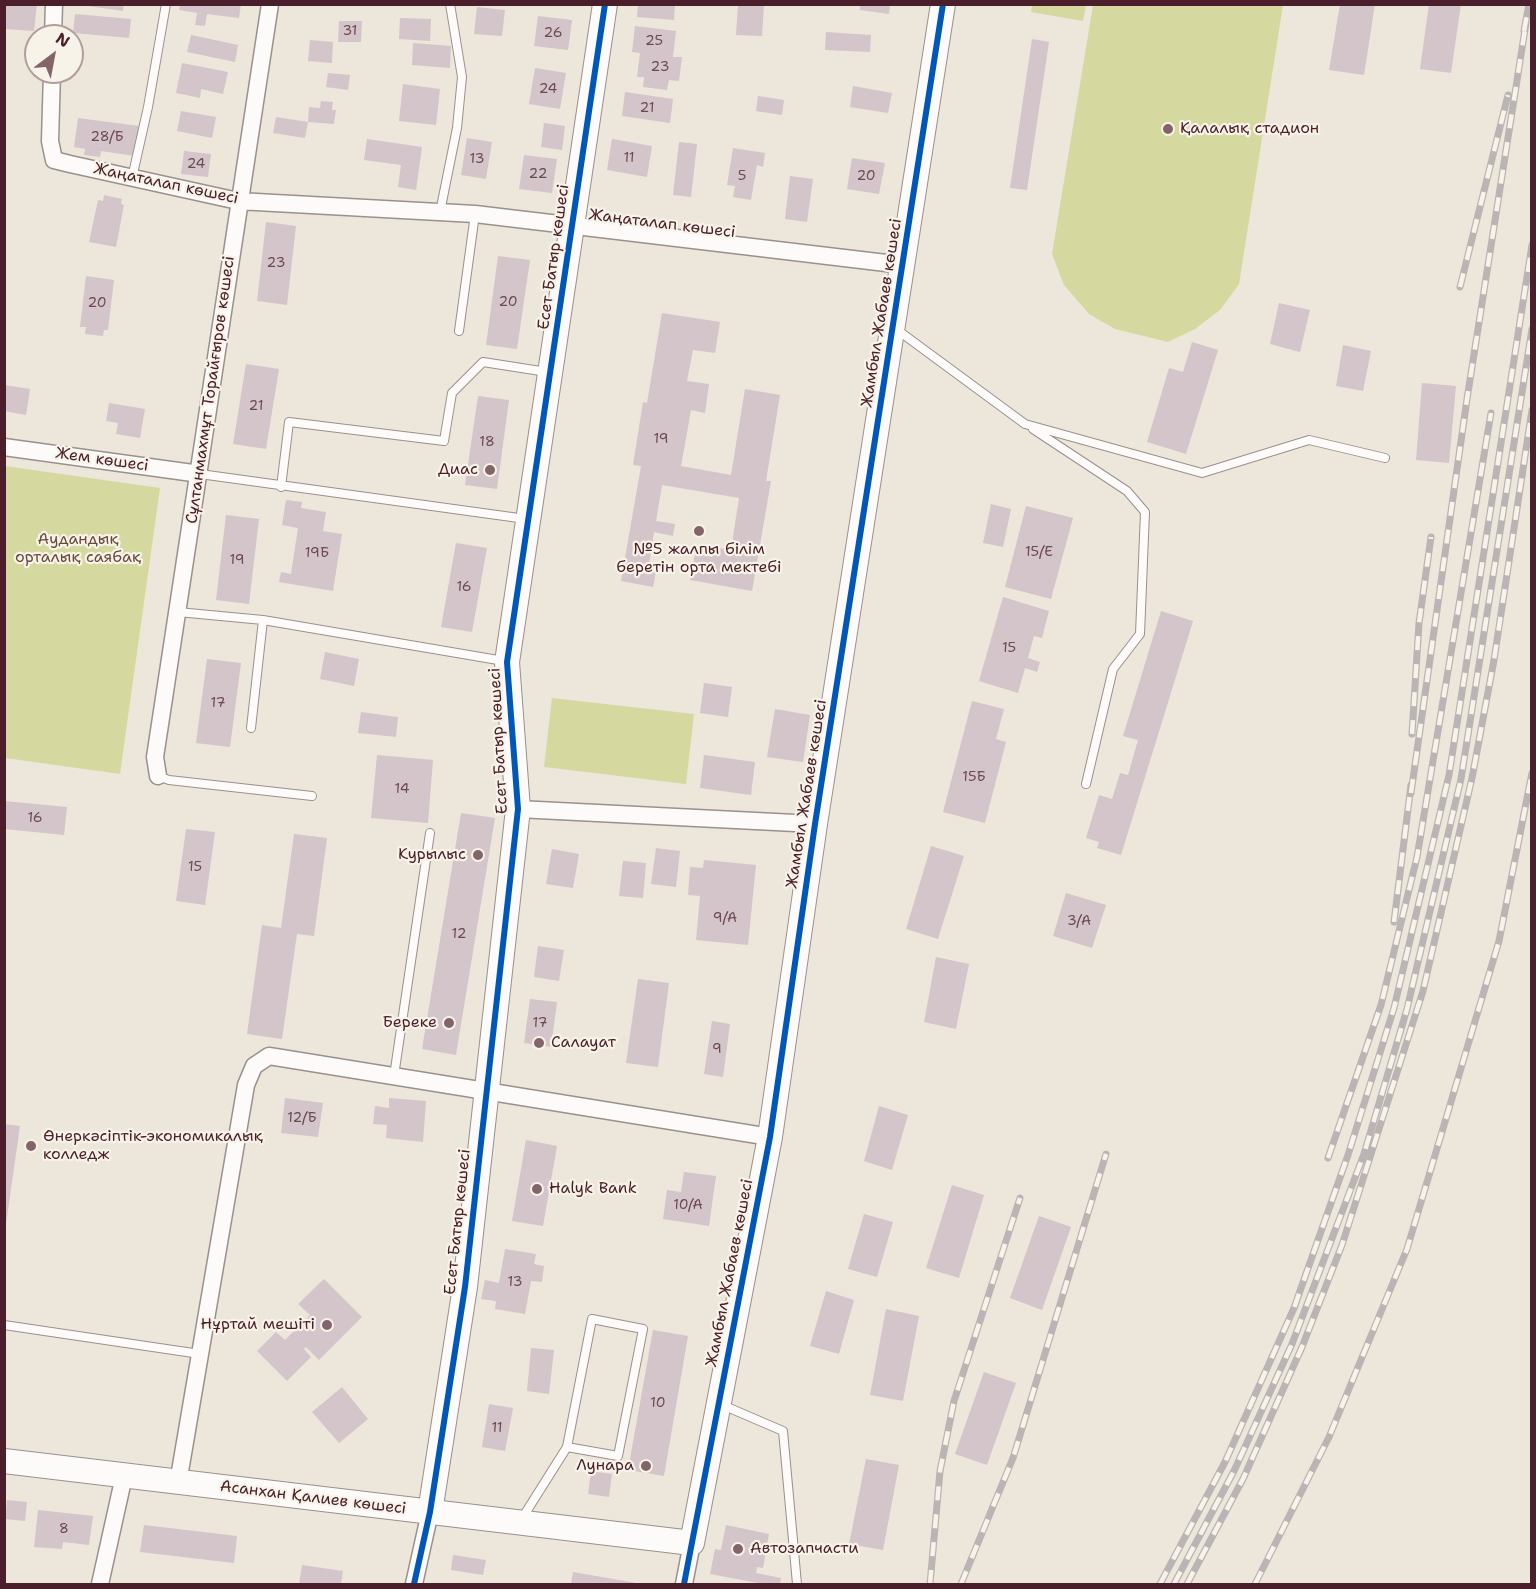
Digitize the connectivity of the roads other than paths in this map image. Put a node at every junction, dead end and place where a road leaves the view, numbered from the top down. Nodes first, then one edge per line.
1 (54, 4) edge
2 (166, 4) edge
3 (270, 4) edge
4 (450, 4) edge
5 (605, 4) edge
6 (943, 4) edge
7 (53, 24) edge
8 (52, 84) edge
9 (132, 178) junction
10 (238, 201) junction
11 (440, 212) junction
12 (475, 214) junction
13 (572, 227) junction
14 (903, 265) junction
15 (893, 327) junction
16 (459, 331) dead end
17 (550, 372) junction
18 (1025, 424) junction
19 (4, 447) edge
20 (1385, 458) dead end
21 (200, 474) junction
22 (281, 487) junction
23 (528, 519) junction
24 (178, 612) junction
25 (263, 620) junction
26 (507, 662) junction
27 (251, 728) dead end
28 (158, 776) joint
29 (1086, 784) dead end
30 (312, 796) dead end
31 (518, 809) junction
32 (815, 824) junction
33 (430, 833) dead end
34 (394, 1076) junction
35 (486, 1091) junction
36 (770, 1137) junction
37 (4, 1325) edge
38 (200, 1354) junction
39 (719, 1404) junction
40 (567, 1447) junction
41 (4, 1461) edge
42 (124, 1476) junction
43 (178, 1483) junction
44 (430, 1512) junction
45 (519, 1522) junction
46 (692, 1543) junction
47 (100, 1584) edge
48 (414, 1584) edge
49 (684, 1584) edge
50 (797, 1584) edge

1 - 7 street
2 - 9 lane
3 - 10 street, Сұлтанмахмұт Торайғыров көшесі
4 - 11 lane
5 - 13 street, Есет Батыр көшесі
6 - 14 street, Жамбыл Жабаев көшесі
8 - 9 street, Жаңаталап көшесі
9 - 10 street, Жаңаталап көшесі
10 - 11 street, Жаңаталап көшесі
10 - 21 street, Сұлтанмахмұт Торайғыров көшесі
11 - 12 street, Жаңаталап көшесі
12 - 13 street, Жаңаталап көшесі
12 - 16 lane
13 - 14 street, Жаңаталап көшесі
13 - 17 street, Есет Батыр көшесі
14 - 15 street, Жамбыл Жабаев көшесі
15 - 18 lane
15 - 32 street, Жамбыл Жабаев көшесі
17 - 22 lane
17 - 23 street, Есет Батыр көшесі
18 - 20 lane
18 - 29 lane
19 - 21 street, Жем көшесі
21 - 22 lane
21 - 24 street, Сұлтанмахмұт Торайғыров көшесі
22 - 23 lane
23 - 26 street, Есет Батыр көшесі
24 - 25 lane
24 - 28 street, Сұлтанмахмұт Торайғыров көшесі
25 - 26 lane
25 - 27 lane
26 - 31 street, Есет Батыр көшесі
28 - 30 lane
31 - 32 street
31 - 35 street, Есет Батыр көшесі
32 - 36 street, Жамбыл Жабаев көшесі
33 - 34 lane
34 - 35 street
34 - 38 street
35 - 36 street
35 - 44 street, Есет Батыр көшесі
36 - 39 street, Жамбыл Жабаев көшесі
37 - 38 lane
38 - 43 street
39 - 46 street, Жамбыл Жабаев көшесі
39 - 50 lane
40 - 40 lane
40 - 45 lane
41 - 42 street, Асанхан Қалиев көшесі
42 - 43 street, Асанхан Қалиев көшесі
42 - 47 street
43 - 44 street, Асанхан Қалиев көшесі
44 - 45 street, Асанхан Қалиев көшесі
44 - 48 street, Есет Батыр көшесі
45 - 46 street, Асанхан Қалиев көшесі
46 - 49 street, Жамбыл Жабаев көшесі

